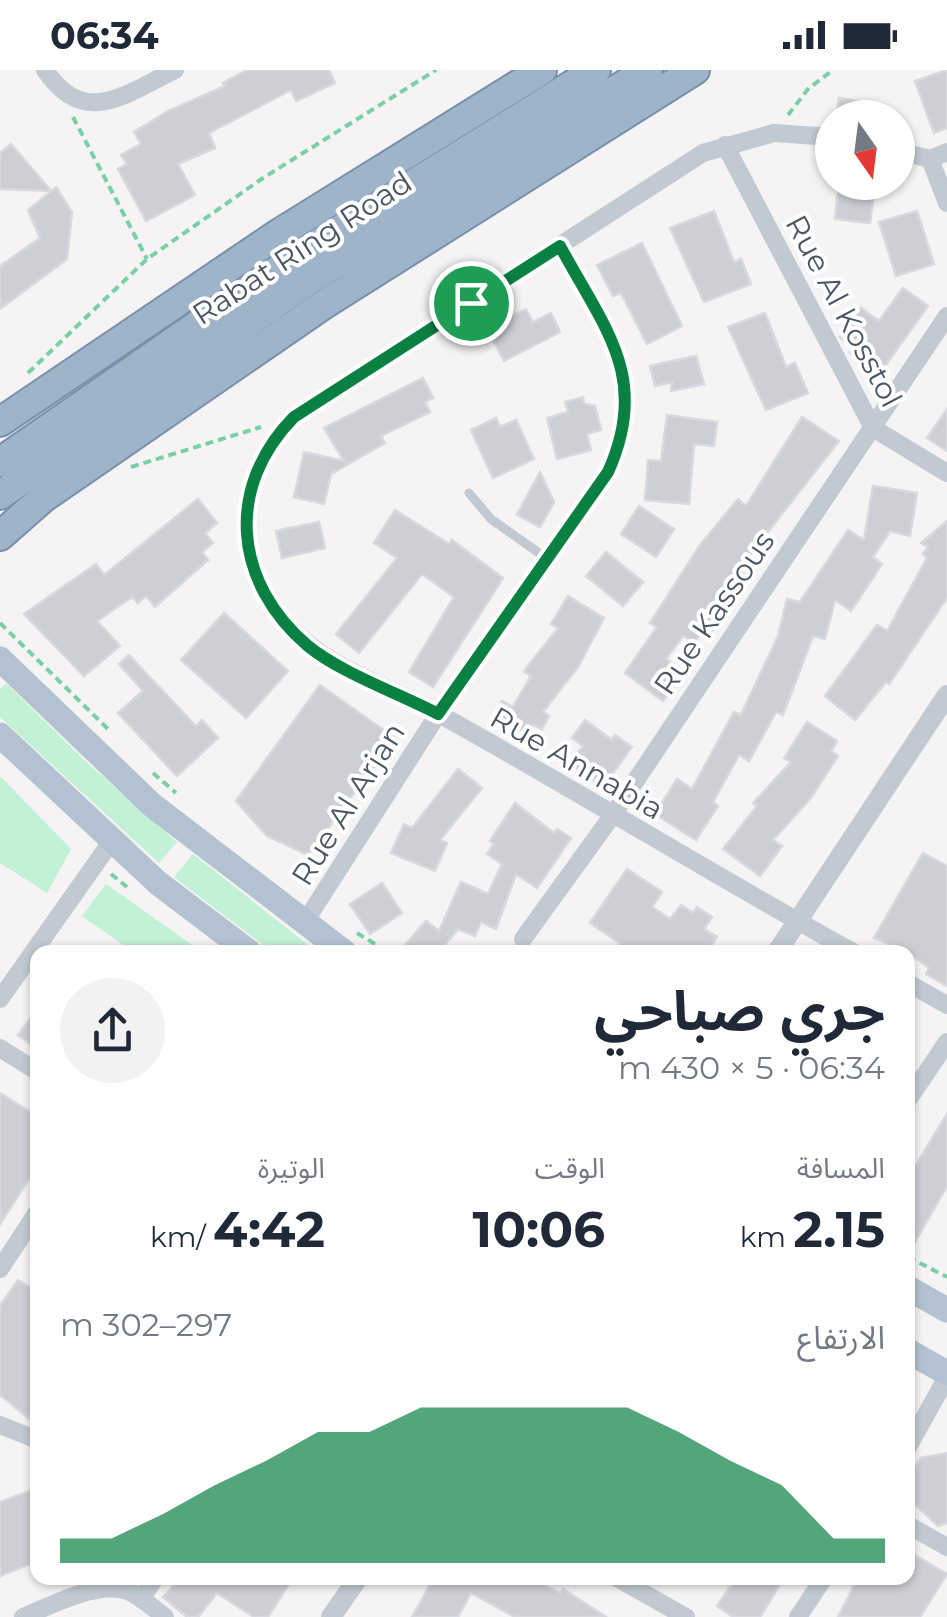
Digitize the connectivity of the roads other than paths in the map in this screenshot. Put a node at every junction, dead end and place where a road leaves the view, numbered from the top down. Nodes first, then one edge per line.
1 (44, 70) edge
2 (175, 70) edge
3 (542, 70) edge
4 (596, 70) edge
5 (648, 70) edge
6 (695, 70) edge
7 (815, 135) edge
8 (725, 145) junction
9 (938, 156) edge
10 (947, 203) edge
11 (560, 246) junction
12 (947, 316) edge
13 (0, 422) edge
14 (873, 428) junction
15 (0, 462) edge
16 (947, 473) edge
17 (468, 493) dead end
18 (0, 495) edge
19 (0, 536) edge
20 (546, 558) junction
21 (0, 658) edge
22 (947, 695) edge
23 (438, 714) junction
24 (0, 735) edge
25 (612, 816) junction
26 (111, 842) junction
27 (798, 922) junction
28 (303, 925) junction
29 (523, 939) dead end
30 (38, 945) edge
31 (240, 945) edge
32 (333, 945) edge
33 (782, 945) edge
34 (839, 945) edge
35 (30, 957) edge
36 (915, 987) edge
37 (0, 999) edge
38 (947, 1005) edge
39 (947, 1042) edge
40 (0, 1048) edge
41 (30, 1067) edge
42 (915, 1090) edge
43 (30, 1223) edge
44 (0, 1269) edge
45 (915, 1292) edge
46 (947, 1310) edge
47 (915, 1355) edge
48 (947, 1375) edge
49 (0, 1425) edge
50 (915, 1434) edge
51 (30, 1437) edge
52 (915, 1528) edge
53 (947, 1547) edge
54 (150, 1585) edge
55 (353, 1585) edge
56 (629, 1585) edge
57 (819, 1585) edge
58 (141, 1599) junction
59 (23, 1617) edge
60 (165, 1617) edge
61 (332, 1617) edge
62 (686, 1617) edge
63 (798, 1617) edge

1 - 2 street
3 - 13 highway
4 - 15 highway, Rabat Ring Road
5 - 18 highway, Rabat Ring Road
6 - 19 highway
7 - 8 street, Rue Annabia
8 - 11 street, Rue Annabia
8 - 14 street, Rue Al Kosstol
9 - 10 street
11 - 20 street, Rue Al Arjan
11 - 23 street, Rue Annabia
12 - 14 street, Rue Kassous
14 - 16 street, Rue Al Kosstol
14 - 25 street, Rue Kassous
17 - 20 lane
20 - 23 street, Rue Al Arjan
21 - 28 main road
22 - 27 street
23 - 25 street, Rue Annabia
23 - 28 street, Rue Al Arjan
24 - 26 main road
25 - 27 street, Rue Annabia
25 - 29 street, Rue Kassous
26 - 30 street
26 - 31 main road
27 - 33 street
27 - 34 street, Rue Annabia
28 - 32 main road
35 - 37 street
36 - 38 street
39 - 42 street
40 - 41 street
43 - 44 street
45 - 46 main road
47 - 48 main road
48 - 50 street
49 - 51 street
52 - 53 street
54 - 58 street
55 - 61 street
56 - 62 street
57 - 63 street
58 - 59 street
58 - 60 street

